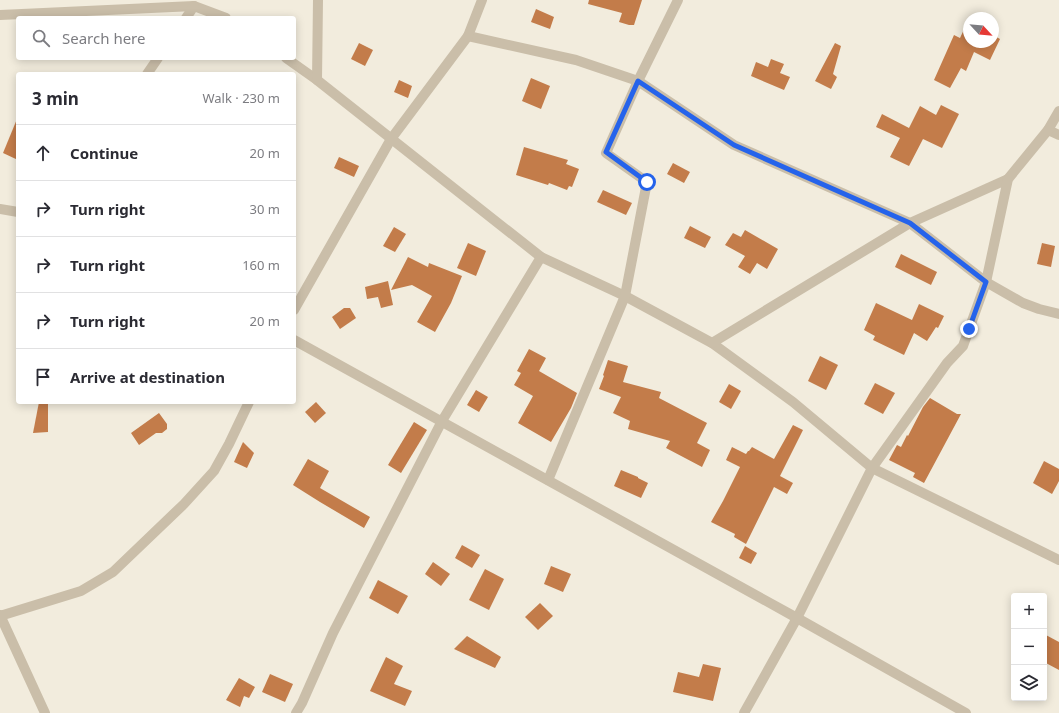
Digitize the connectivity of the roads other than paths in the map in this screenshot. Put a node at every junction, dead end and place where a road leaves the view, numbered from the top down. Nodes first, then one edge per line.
1 (318, 0) edge
2 (482, 0) edge
3 (678, 0) edge
4 (194, 6) junction
5 (0, 15) edge
6 (187, 16) edge
7 (221, 16) edge
8 (468, 36) junction
9 (157, 60) edge
10 (289, 60) edge
11 (148, 72) edge
12 (317, 80) junction
13 (638, 81) junction
14 (1059, 111) edge
15 (1048, 130) junction
16 (1059, 134) edge
17 (391, 139) junction
18 (1008, 179) junction
19 (0, 209) edge
20 (16, 212) edge
21 (910, 223) junction
22 (541, 257) junction
23 (986, 282) junction
24 (625, 296) junction
25 (296, 306) edge
26 (1059, 314) edge
27 (296, 341) edge
28 (712, 343) junction
29 (248, 404) edge
30 (442, 421) junction
31 (872, 468) junction
32 (548, 480) junction
33 (1059, 560) edge
34 (0, 616) edge
35 (797, 618) junction
36 (45, 713) edge
37 (296, 713) edge
38 (744, 713) edge
39 (966, 713) edge

1 - 12 street
2 - 8 street
3 - 13 street
4 - 5 street
4 - 6 street
4 - 7 street
8 - 13 street
8 - 17 street
9 - 11 street
10 - 12 street
12 - 17 street
13 - 21 street
13 - 24 street
14 - 15 street
15 - 16 street
15 - 18 street
17 - 22 street
17 - 25 street
18 - 21 street
18 - 23 street
19 - 20 street
21 - 23 street
21 - 28 street
22 - 24 street
22 - 30 street
23 - 26 street
23 - 31 street
24 - 28 street
24 - 32 street
27 - 30 street
28 - 31 street
29 - 34 street
30 - 32 street
30 - 37 street
31 - 33 street
31 - 35 street
32 - 35 street
34 - 36 street
35 - 38 street
35 - 39 street

